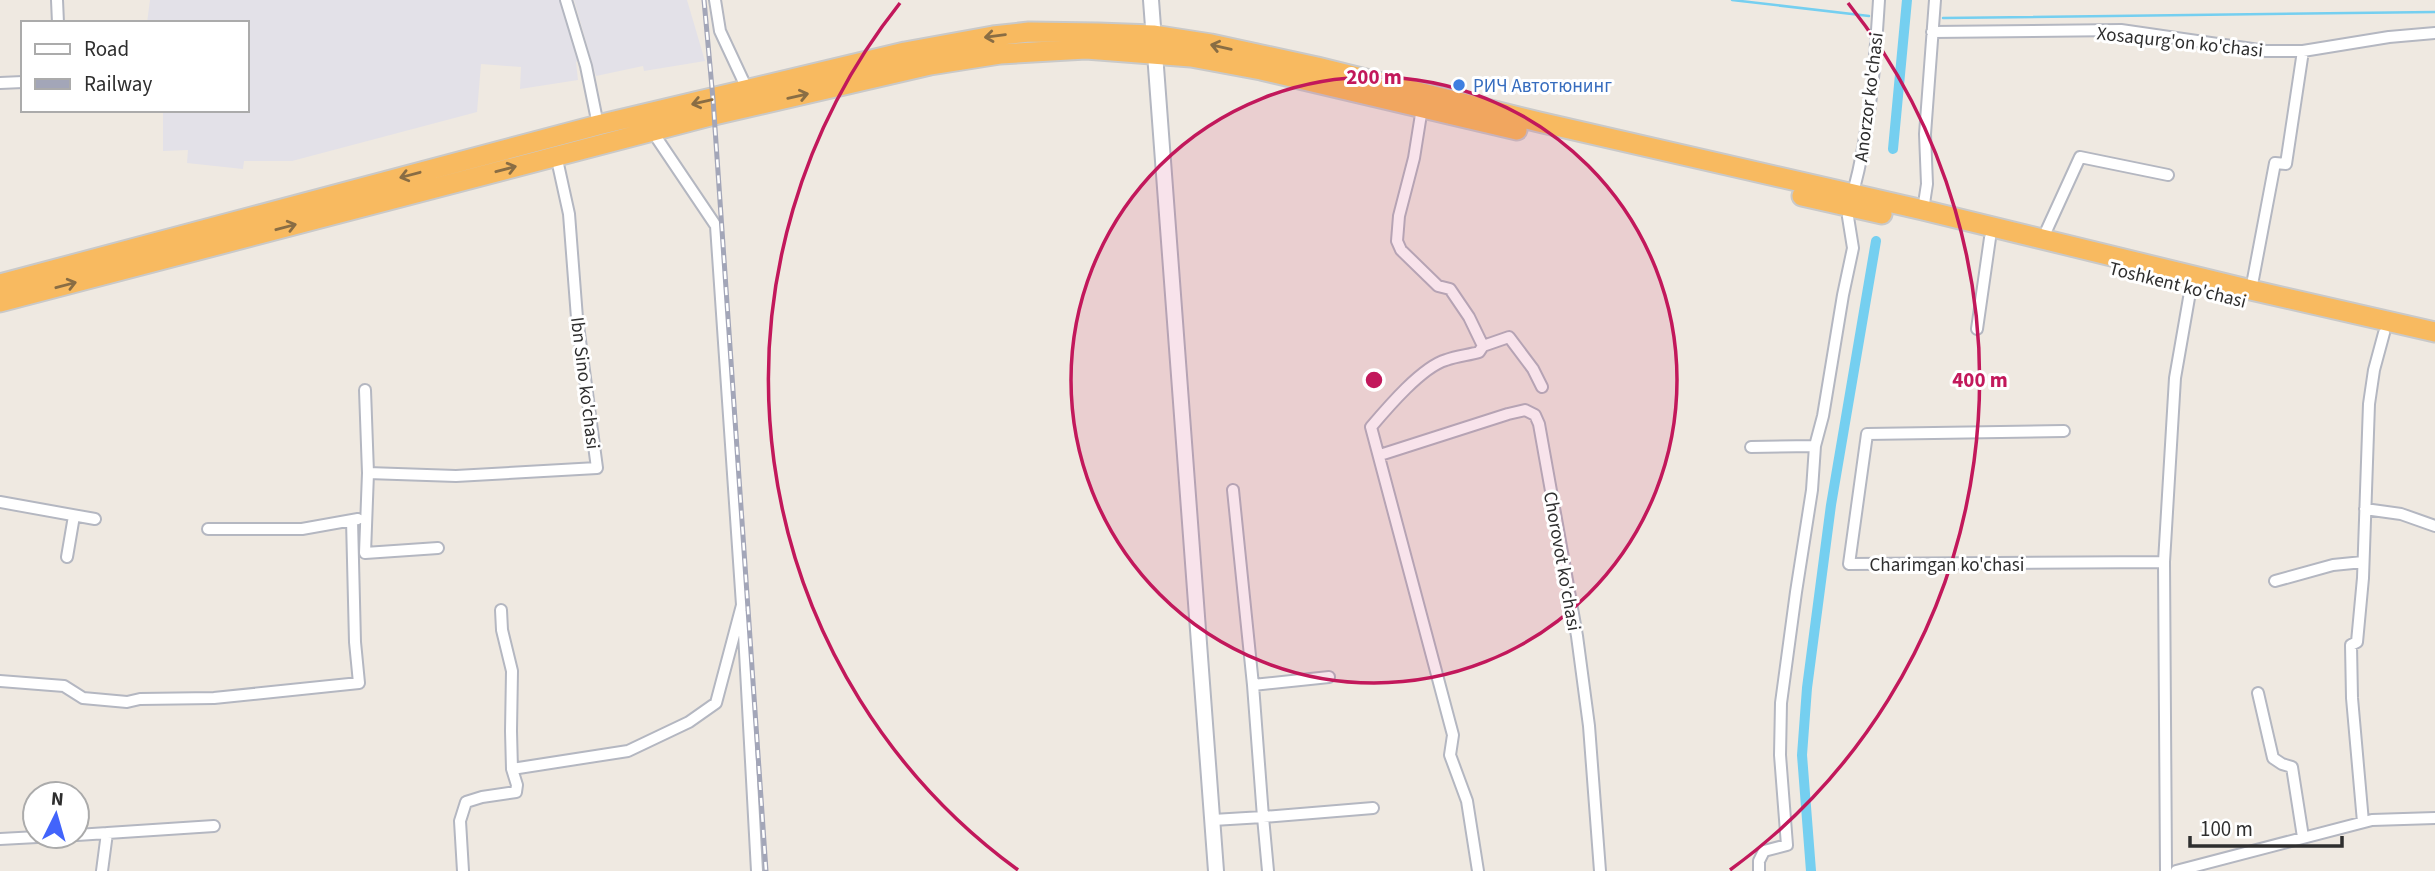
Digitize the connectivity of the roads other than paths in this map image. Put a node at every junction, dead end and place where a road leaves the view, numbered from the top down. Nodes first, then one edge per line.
1 (57, 0) edge
2 (566, 0) edge
3 (715, 0) edge
4 (1151, 0) edge
5 (1879, 0) edge
6 (1936, 0) edge
7 (58, 21) edge
8 (1932, 32) junction
9 (2435, 33) edge
10 (1153, 44) junction
11 (2303, 51) junction
12 (21, 82) edge
13 (0, 83) edge
14 (748, 91) junction
15 (1422, 108) junction
16 (598, 125) junction
17 (652, 131) junction
18 (556, 155) junction
19 (463, 171) junction
20 (2168, 175) dead end
21 (1852, 200) junction
22 (1922, 216) junction
23 (1990, 238) junction
24 (2043, 238) junction
25 (2192, 281) junction
26 (0, 284) edge
27 (2251, 290) junction
28 (0, 302) edge
29 (1977, 329) dead end
30 (2435, 332) edge
31 (2384, 333) junction
32 (2435, 344) edge
33 (1483, 346) junction
34 (1542, 387) dead end
35 (365, 390) dead end
36 (2064, 431) dead end
37 (1815, 446) junction
38 (1751, 447) dead end
39 (1380, 455) junction
40 (368, 473) junction
41 (1233, 490) dead end
42 (0, 502) edge
43 (2365, 509) junction
44 (74, 516) junction
45 (366, 518) junction
46 (95, 519) dead end
47 (352, 520) junction
48 (2435, 526) edge
49 (208, 529) dead end
50 (438, 548) dead end
51 (67, 557) dead end
52 (2164, 562) junction
53 (2363, 562) junction
54 (2275, 581) dead end
55 (742, 605) junction
56 (501, 610) dead end
57 (1329, 677) dead end
58 (0, 681) edge
59 (1253, 685) junction
60 (2258, 693) dead end
61 (512, 769) junction
62 (1373, 808) dead end
63 (1263, 817) junction
64 (2435, 818) edge
65 (1213, 820) junction
66 (2362, 822) junction
67 (214, 826) dead end
68 (107, 833) junction
69 (91, 834) edge
70 (2303, 837) junction
71 (21, 838) edge
72 (0, 839) edge
73 (102, 871) edge
74 (463, 871) edge
75 (757, 871) edge
76 (1216, 871) edge
77 (1268, 871) edge
78 (1478, 871) edge
79 (1600, 871) edge
80 (1759, 871) edge
81 (2166, 871) edge
82 (2176, 871) edge

1 - 7 street
2 - 16 street
3 - 14 street
4 - 10 street
5 - 21 street, Anorzor ko'chasi
6 - 8 street
8 - 11 street, Xosaqurg'on ko'chasi
8 - 22 street
9 - 11 street, Xosaqurg'on ko'chasi
10 -> 14 highway
10 - 15 highway
17 -> 10 highway
21 -> 10 highway
10 - 65 street
11 - 27 street
12 - 13 street
14 -> 16 highway
15 - 21 highway
15 - 33 street
16 - 19 highway
17 - 18 highway
17 - 55 street
19 -> 18 highway
18 - 40 street, Ibn Sino ko'chasi
19 -> 26 highway
28 -> 19 highway
20 - 24 street
21 - 22 highway
21 - 37 street, Anorzor ko'chasi
22 - 23 highway, Toshkent ko'chasi
22 - 24 highway, Toshkent ko'chasi
23 - 25 highway, Toshkent ko'chasi
23 - 29 street
24 - 25 highway, Toshkent ko'chasi
25 - 27 highway, Toshkent ko'chasi
25 - 31 highway, Toshkent ko'chasi
25 - 52 street
27 - 30 highway, Toshkent ko'chasi
31 - 32 highway, Toshkent ko'chasi
31 - 43 street
33 - 34 street
33 - 39 street
35 - 40 street
36 - 52 street, Charimgan ko'chasi
37 - 38 street
37 - 80 street
39 - 78 street
39 - 79 street, Chorovot ko'chasi
40 - 45 street
41 - 59 street
42 - 44 street
43 - 48 street
43 - 53 street
44 - 46 street
44 - 51 street
45 - 47 street
45 - 50 street
47 - 49 street
47 - 58 street
52 - 81 street
53 - 54 street
53 - 66 street
55 - 61 street
55 - 75 street
56 - 61 street
57 - 59 street
59 - 63 street
60 - 70 street
61 - 74 street
62 - 63 street
63 - 65 street
63 - 77 street
64 - 66 street
65 - 76 street
66 - 70 street
67 - 68 street
68 - 69 street
68 - 73 street
70 - 82 street
71 - 72 street

